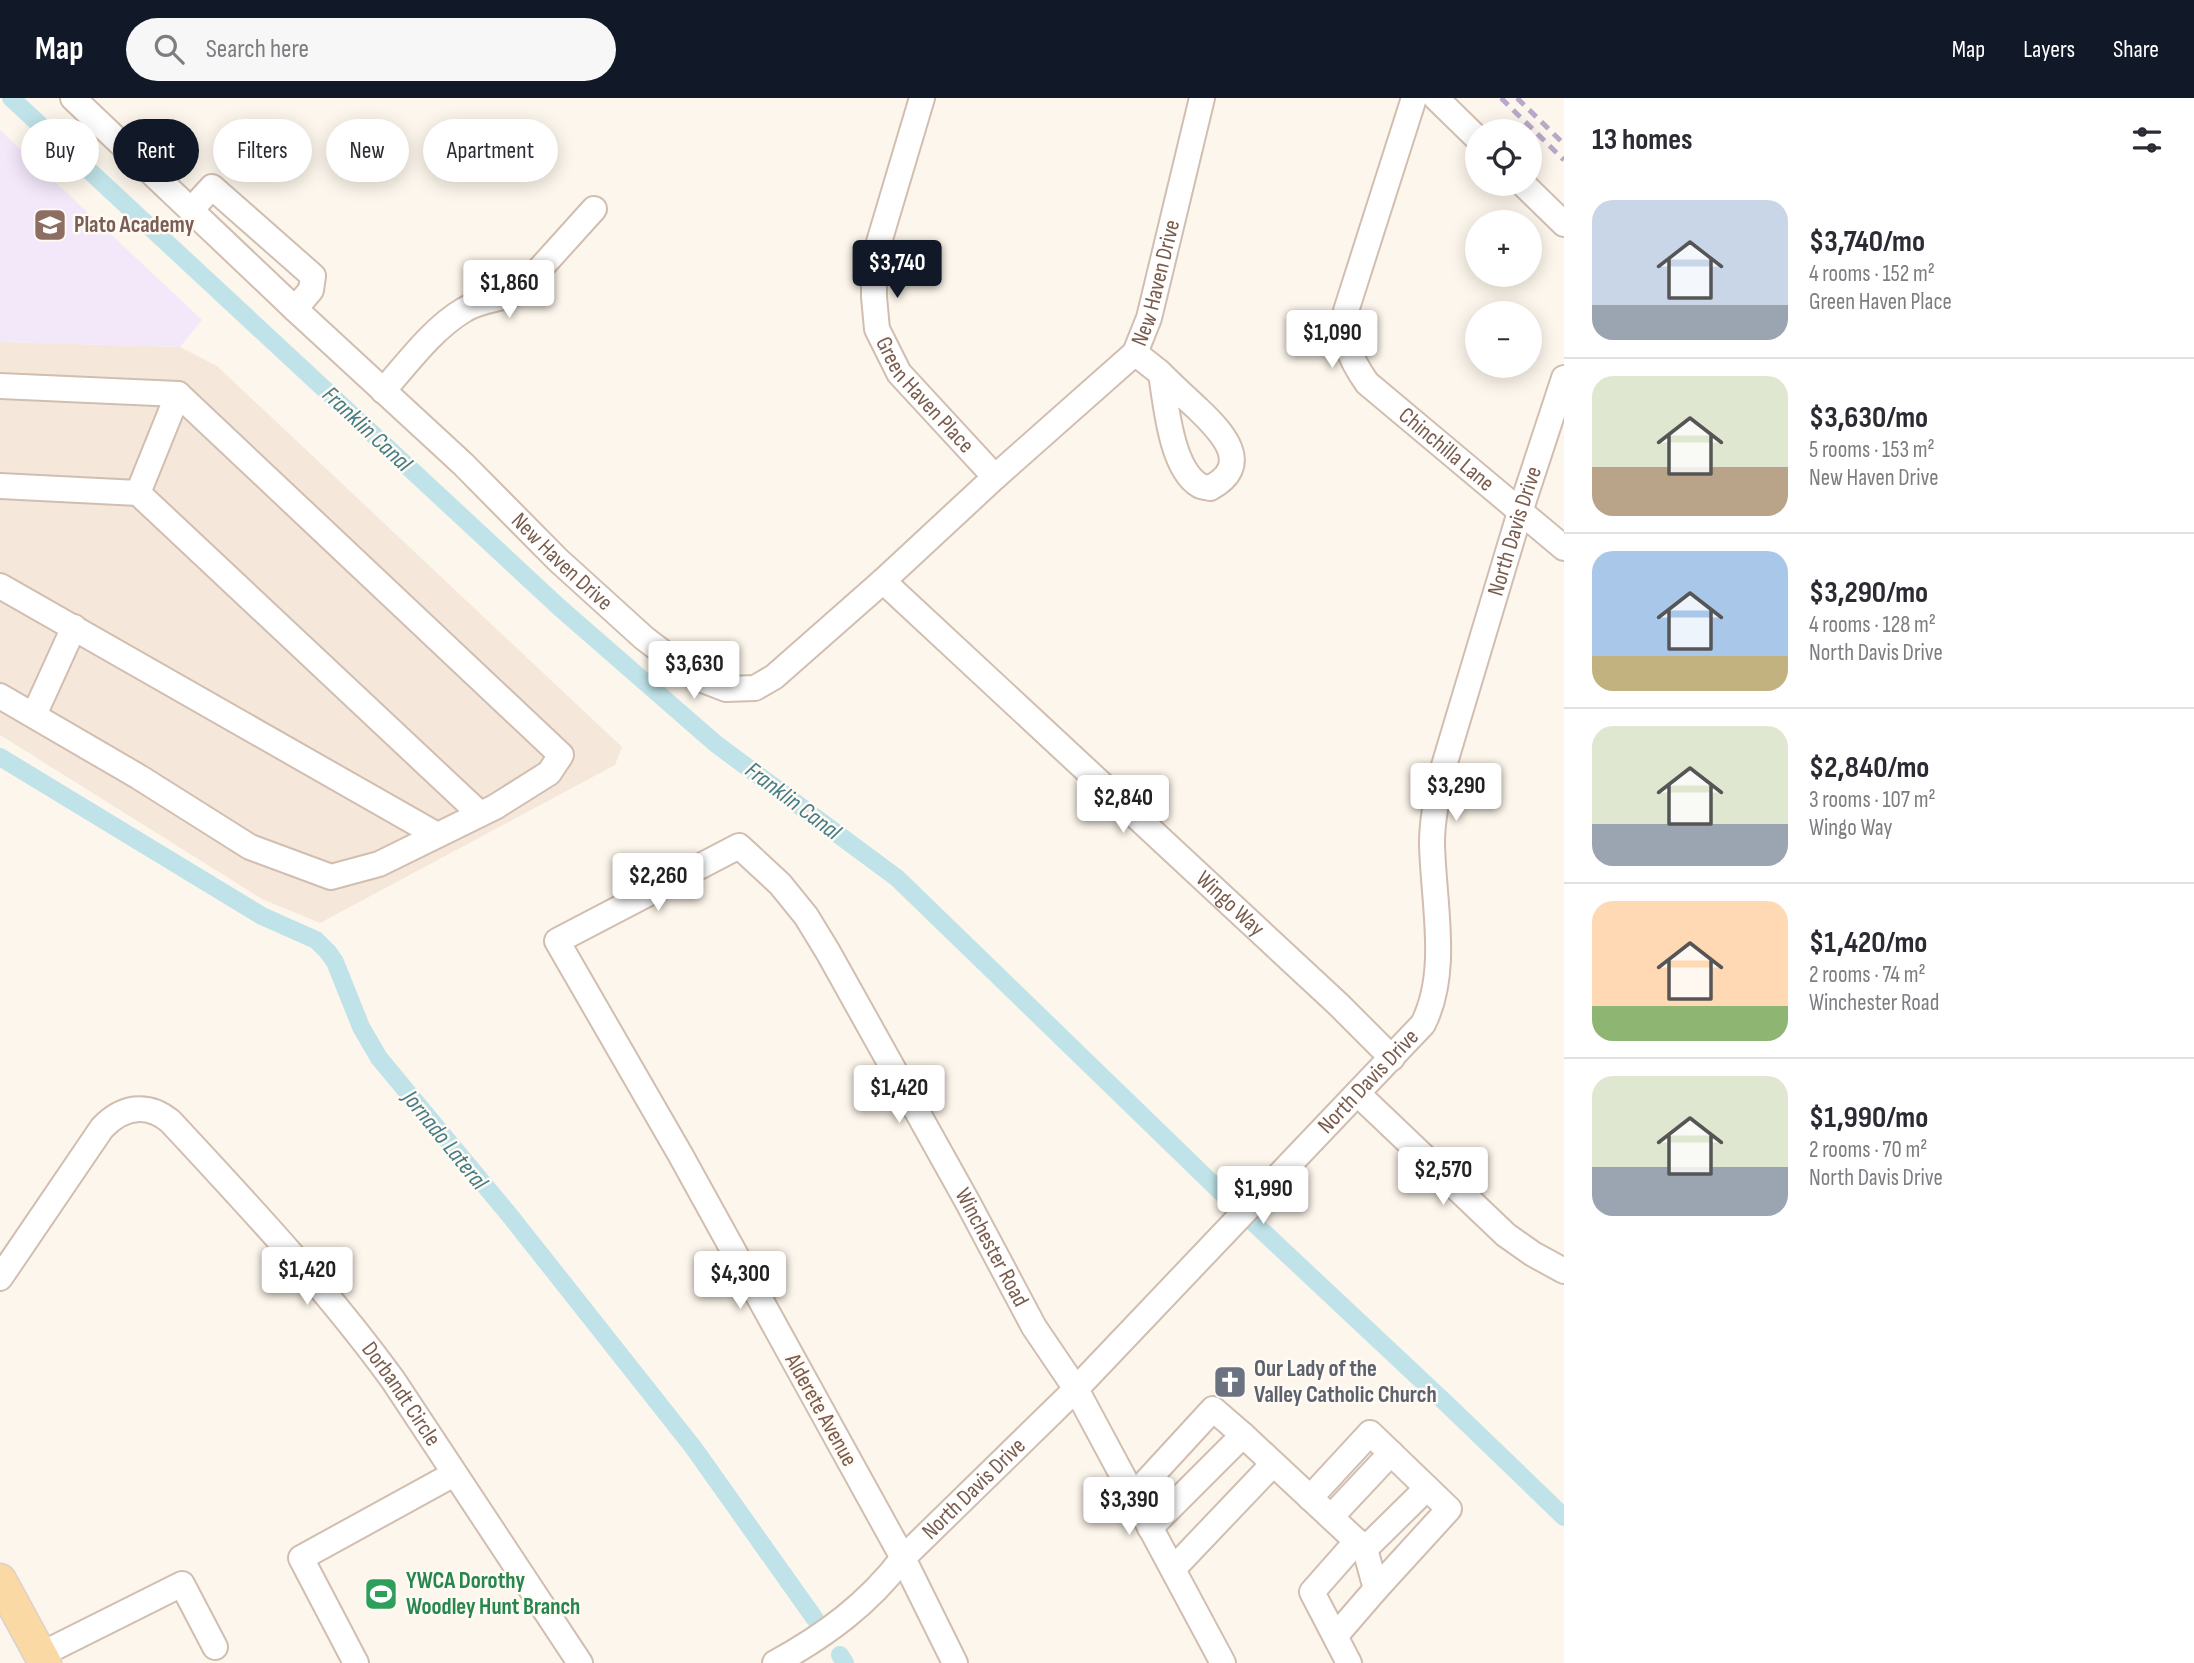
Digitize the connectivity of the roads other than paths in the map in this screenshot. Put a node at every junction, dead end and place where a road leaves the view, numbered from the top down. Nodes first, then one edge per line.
1 (73, 98) edge
2 (922, 98) edge
3 (1202, 98) edge
4 (1414, 98) edge
5 (1436, 98) edge
6 (1465, 126) edge
7 (1535, 196) edge
8 (594, 209) dead end
9 (191, 210) junction
10 (1564, 224) edge
11 (295, 309) junction
12 (1135, 353) junction
13 (1161, 374) dead end
14 (1564, 378) edge
15 (0, 386) edge
16 (383, 391) junction
17 (178, 394) junction
18 (995, 477) junction
19 (0, 486) edge
20 (138, 493) junction
21 (1520, 512) junction
22 (1564, 548) edge
23 (883, 581) junction
24 (0, 586) edge
25 (74, 627) junction
26 (0, 696) edge
27 (34, 715) junction
28 (480, 814) junction
29 (437, 835) junction
30 (738, 846) joint
31 (1392, 1058) junction
32 (1358, 1094) junction
33 (1564, 1271) edge
34 (0, 1278) edge
35 (1076, 1389) junction
36 (1242, 1435) junction
37 (1391, 1453) junction
38 (1273, 1464) junction
39 (454, 1474) junction
40 (1427, 1488) junction
41 (1133, 1496) junction
42 (1310, 1498) junction
43 (1331, 1517) junction
44 (1150, 1528) junction
45 (1361, 1545) junction
46 (903, 1558) junction
47 (1173, 1569) junction
48 (0, 1581) edge
49 (1376, 1589) junction
50 (1337, 1640) junction
51 (215, 1647) dead end
52 (42, 1659) edge
53 (356, 1663) edge
54 (580, 1663) edge
55 (775, 1663) edge
56 (955, 1663) edge
57 (1223, 1663) edge
58 (1349, 1663) edge

1 - 9 street, New Haven Drive
2 - 18 street, Green Haven Place
3 - 12 street, New Haven Drive
4 - 21 street, Chinchilla Lane
5 - 6 street
7 - 10 street
8 - 16 street
9 - 11 street, New Haven Drive
9 - 11 street
11 - 16 street, New Haven Drive
12 - 13 street
12 - 18 street, New Haven Drive
14 - 21 street, North Davis Drive
15 - 17 street
16 - 23 street, New Haven Drive
17 - 20 street
17 - 28 street
18 - 23 street, New Haven Drive
19 - 20 street
20 - 28 street
21 - 22 street, Chinchilla Lane
21 - 31 street, North Davis Drive
23 - 31 street, Wingo Way
24 - 25 street
25 - 27 street
25 - 29 street
26 - 27 street
27 - 29 street
28 - 29 street
30 - 35 street, Winchester Road
30 - 46 street, Alderete Avenue
31 - 32 street, North Davis Drive
32 - 33 street
32 - 35 street, North Davis Drive
34 - 39 street, Dorbandt Circle
35 - 41 street, Winchester Road
35 - 46 street, North Davis Drive
36 - 38 street
36 - 41 street
36 - 44 street
37 - 40 street
37 - 42 street
37 - 43 street
38 - 42 street
38 - 47 street
39 - 53 street
39 - 54 street, Dorbandt Circle
40 - 45 street
40 - 49 street
41 - 44 street, Winchester Road
42 - 43 street
43 - 45 street
44 - 47 street, Winchester Road
45 - 49 street
45 - 50 street
46 - 55 street, North Davis Drive
46 - 56 street, Alderete Avenue
47 - 57 street, Winchester Road
48 - 52 main road
49 - 50 street
50 - 58 street
51 - 52 street

